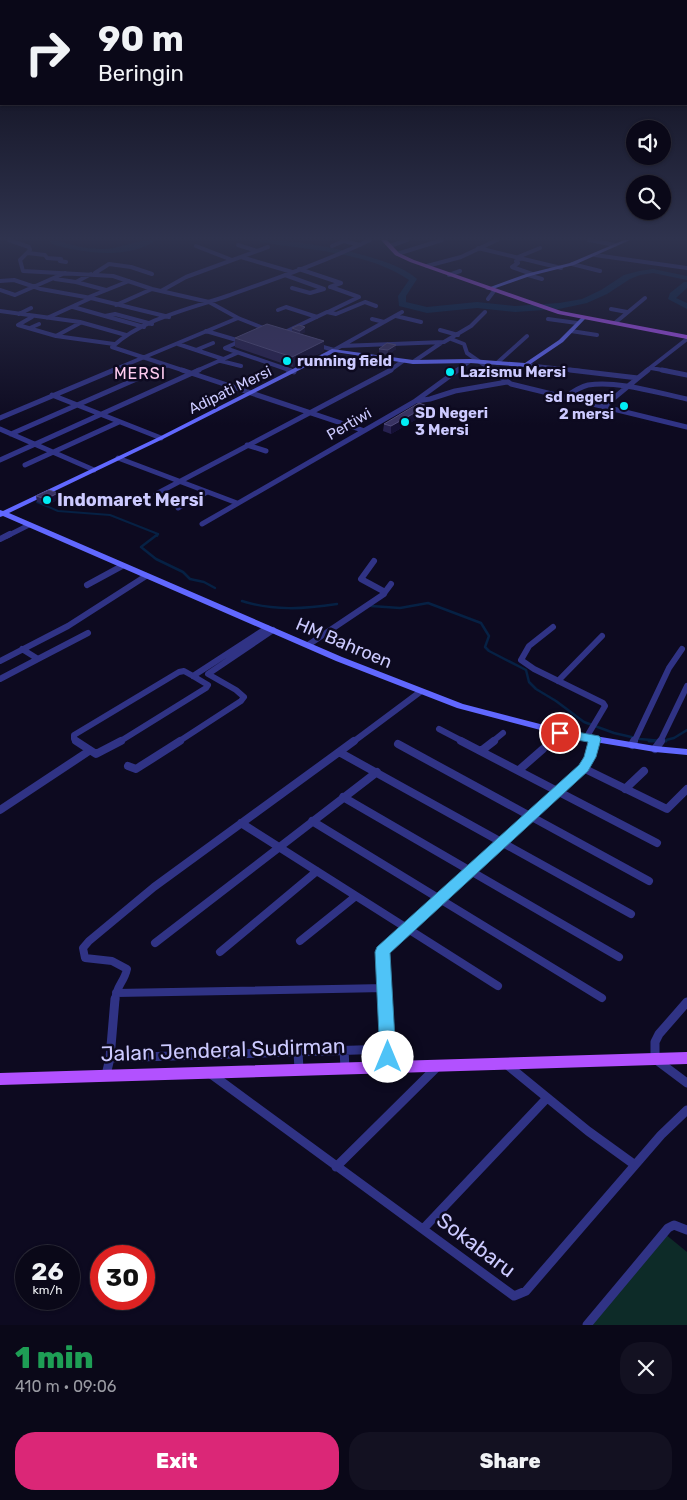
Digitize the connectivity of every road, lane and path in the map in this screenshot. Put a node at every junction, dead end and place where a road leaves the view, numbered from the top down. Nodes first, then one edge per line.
1 (82, 302) edge
2 (104, 302) edge
3 (123, 302) edge
4 (203, 302) edge
5 (210, 302) edge
6 (349, 302) edge
7 (526, 302) edge
8 (640, 302) edge
9 (207, 303) junction
10 (116, 305) junction
11 (376, 306) dead end
12 (73, 307) junction
13 (30, 308) dead end
14 (610, 309) dead end
15 (0, 310) edge
16 (278, 310) dead end
17 (328, 312) junction
18 (402, 312) dead end
19 (485, 312) dead end
20 (627, 312) junction
21 (19, 314) junction
22 (103, 316) junction
23 (396, 316) junction
24 (33, 317) junction
25 (169, 317) junction
26 (317, 317) junction
27 (46, 318) junction
28 (235, 319) junction
29 (372, 319) dead end
30 (548, 319) dead end
31 (580, 321) junction
32 (384, 322) junction
33 (421, 322) dead end
34 (616, 322) junction
35 (83, 323) junction
36 (40, 324) dead end
37 (152, 324) junction
38 (144, 327) junction
39 (30, 328) junction
40 (265, 330) junction
41 (440, 330) dead end
42 (206, 331) junction
43 (570, 331) junction
44 (255, 334) edge
45 (282, 334) junction
46 (126, 335) junction
47 (458, 335) junction
48 (597, 335) dead end
49 (56, 336) junction
50 (527, 336) dead end
51 (248, 337) edge
52 (290, 337) edge
53 (687, 338) edge
54 (451, 339) junction
55 (240, 341) junction
56 (308, 342) edge
57 (444, 342) junction
58 (213, 343) dead end
59 (114, 344) junction
60 (178, 344) dead end
61 (678, 346) junction
62 (687, 348) edge
63 (196, 350) junction
64 (333, 350) junction
65 (237, 353) junction
66 (141, 357) junction
67 (222, 360) junction
68 (413, 362) junction
69 (497, 362) junction
70 (401, 363) junction
71 (468, 363) junction
72 (483, 365) junction
73 (526, 365) junction
74 (166, 366) junction
75 (241, 366) dead end
76 (651, 368) junction
77 (294, 372) junction
78 (191, 374) junction
79 (687, 375) edge
80 (638, 378) junction
81 (507, 382) junction
82 (628, 388) junction
83 (251, 394) junction
84 (52, 395) junction
85 (564, 398) junction
86 (687, 399) edge
87 (414, 402) junction
88 (77, 406) junction
89 (603, 407) junction
90 (310, 413) junction
91 (102, 415) junction
92 (0, 418) edge
93 (119, 422) junction
94 (687, 427) edge
95 (0, 429) edge
96 (362, 430) junction
97 (11, 434) junction
98 (161, 438) junction
99 (36, 445) junction
100 (247, 445) junction
101 (52, 452) junction
102 (266, 452) dead end
103 (118, 458) junction
104 (0, 460) edge
105 (25, 465) dead end
106 (94, 470) junction
107 (178, 482) junction
108 (207, 492) junction
109 (156, 494) dead end
110 (237, 504) junction
111 (178, 508) dead end
112 (1, 514) edge
113 (202, 524) dead end
114 (29, 525) junction
115 (0, 539) edge
116 (374, 561) dead end
117 (122, 566) junction
118 (146, 576) junction
119 (391, 584) dead end
120 (87, 585) dead end
121 (385, 592) junction
122 (553, 627) dead end
123 (270, 629) junction
124 (88, 633) dead end
125 (602, 636) dead end
126 (308, 645) junction
127 (682, 649) dead end
128 (22, 650) junction
129 (38, 659) junction
130 (0, 661) edge
131 (193, 676) junction
132 (0, 679) edge
133 (558, 680) junction
134 (687, 686) edge
135 (420, 692) junction
136 (439, 729) dead end
137 (503, 733) dead end
138 (590, 737) junction
139 (633, 743) junction
140 (398, 744) dead end
141 (656, 747) junction
142 (543, 749) dead end
143 (89, 751) junction
144 (481, 751) junction
145 (339, 752) junction
146 (687, 752) edge
147 (128, 766) dead end
148 (583, 768) junction
149 (519, 770) junction
150 (644, 771) dead end
151 (377, 772) junction
152 (625, 789) junction
153 (687, 790) edge
154 (559, 791) junction
155 (343, 797) junction
156 (0, 810) edge
157 (532, 816) junction
158 (312, 821) junction
159 (241, 823) junction
160 (502, 842) junction
161 (658, 843) dead end
162 (279, 847) junction
163 (317, 871) junction
164 (471, 871) junction
165 (649, 881) dead end
166 (356, 896) junction
167 (440, 899) junction
168 (630, 914) dead end
169 (408, 928) junction
170 (300, 941) dead end
171 (155, 943) dead end
172 (220, 952) dead end
173 (619, 957) dead end
174 (498, 986) dead end
175 (385, 988) junction
176 (116, 994) junction
177 (602, 998) dead end
178 (687, 1002) edge
179 (388, 1049) junction
180 (344, 1050) junction
181 (298, 1052) junction
182 (110, 1058) junction
183 (687, 1058) edge
184 (654, 1059) junction
185 (504, 1062) junction
186 (440, 1065) junction
187 (387, 1067) junction
188 (345, 1068) junction
189 (299, 1069) junction
190 (210, 1073) junction
191 (106, 1075) junction
192 (0, 1079) edge
193 (687, 1083) edge
194 (547, 1098) junction
195 (687, 1110) edge
196 (635, 1165) junction
197 (336, 1167) junction
198 (423, 1228) junction
199 (687, 1230) edge
200 (587, 1325) edge

1 - 12 street
2 - 10 street
3 - 10 street
4 - 9 street
5 - 9 street
6 - 17 street
7 - 31 main road
8 - 20 street
9 - 25 street
9 - 28 street
10 - 25 street
11 - 17 street
12 - 22 street
12 - 27 street
13 - 21 street
14 - 20 street
15 - 21 street
16 - 26 street
17 - 26 street
18 - 23 street
19 - 47 street
20 - 34 street
21 - 24 street
22 - 35 street
22 - 37 street
22 - 38 street
23 - 32 street
23 - 33 street
24 - 27 street
24 - 39 street
25 - 37 street
26 - 45 street
27 - 35 street
28 - 40 street
28 - 42 street
29 - 32 street
30 - 31 street
31 - 34 main road
31 - 43 street
32 - 64 street
34 - 53 main road
35 - 46 street
35 - 49 street
36 - 39 street
37 - 38 street
38 - 46 street
39 - 49 street
40 - 44 street
40 - 45 street
41 - 47 street
42 - 55 street
42 - 66 street
43 - 48 street
43 - 73 street
45 - 52 street
46 - 59 street
47 - 54 street
49 - 59 street
50 - 69 street
51 - 55 street
53 - 61 street
54 - 57 street
54 - 72 street
55 - 65 street
56 - 64 street
57 - 64 street
57 - 68 street
58 - 63 street
59 - 66 street
60 - 63 street
61 - 62 street
61 - 76 street
63 - 67 street
64 - 70 street
64 - 77 street, Adipati Mersi
65 - 67 street
65 - 77 street
66 - 74 street
66 - 84 street
67 - 75 street
67 - 78 street
68 - 70 street
68 - 71 street
69 - 72 street
69 - 73 street
70 - 90 street
71 - 72 street
71 - 87 street, Pertiwi
72 - 81 street
73 - 80 street
74 - 78 street
74 - 88 street
76 - 79 street
76 - 80 street
77 - 83 street, Adipati Mersi
78 - 83 street
78 - 91 street
80 - 82 street
81 - 85 street
81 - 87 street
82 - 85 street
82 - 86 street
82 - 89 street
83 - 90 street
83 - 98 street, Adipati Mersi
84 - 88 street
84 - 92 street
85 - 89 street
87 - 96 street, Pertiwi
88 - 91 street
88 - 97 street
89 - 94 street
90 - 96 street
90 - 100 street
91 - 93 street
91 - 99 street
93 - 98 street
93 - 101 street
95 - 97 street
96 - 110 street, Pertiwi
97 - 99 street
98 - 103 street, Adipati Mersi
99 - 101 street
99 - 104 street
100 - 102 street
100 - 107 street
101 - 105 street
101 - 106 street
103 - 106 street, Adipati Mersi
103 - 107 street
106 - 112 street, Adipati Mersi
107 - 108 street
107 - 109 street
108 - 110 street
108 - 111 street
110 - 113 street, Pertiwi
112 - 114 street, HM Bahroen
114 - 115 street
114 - 117 street, HM Bahroen
116 - 121 street
117 - 118 street, HM Bahroen
117 - 120 street
118 - 123 street, HM Bahroen
118 - 128 street
119 - 121 street
121 - 126 street
122 - 133 street
123 - 126 street, HM Bahroen
123 - 131 street
123 - 147 street
124 - 129 street
125 - 133 street
126 - 135 street, HM Bahroen
127 - 139 street
128 - 129 street
128 - 130 street
129 - 132 street
131 - 143 street
131 - 143 street
133 - 138 street
134 - 141 street
135 - 138 street, HM Bahroen
135 - 145 street
136 - 144 street
137 - 144 street
138 - 139 street, HM Bahroen
138 - 148 street
139 - 141 street, HM Bahroen
140 - 157 street
141 - 146 street, HM Bahroen
142 - 149 street
143 - 156 street
144 - 149 street
145 - 151 street
145 - 159 street
148 - 152 street
148 - 154 street
149 - 154 street
150 - 152 street
151 - 155 street
151 - 160 street
152 - 153 street
154 - 157 street
154 - 161 street
155 - 158 street
155 - 164 street
157 - 160 street
157 - 165 street
158 - 162 street
158 - 167 street
159 - 162 street
159 - 176 street
160 - 164 street
160 - 168 street
162 - 163 street
162 - 171 street
163 - 166 street
163 - 172 street
164 - 167 street
164 - 173 street
166 - 169 street
166 - 170 street
167 - 169 street
167 - 177 street
169 - 174 street
169 - 175 street
175 - 176 street
175 - 179 street
176 - 182 street
178 - 184 street
179 - 180 street
179 - 187 street
180 - 181 street
180 - 188 street
181 - 182 street
181 - 189 street
182 - 191 street
183 - 184 main road, Jalan Jenderal Sudirman
184 - 185 main road, Jalan Jenderal Sudirman
184 - 193 street
185 - 186 main road, Jalan Jenderal Sudirman
185 - 194 street
186 - 187 main road, Jalan Jenderal Sudirman
186 - 197 street
187 - 188 main road, Jalan Jenderal Sudirman
188 - 189 main road, Jalan Jenderal Sudirman
189 - 190 main road, Jalan Jenderal Sudirman
190 - 191 main road, Jalan Jenderal Sudirman
190 - 197 street, Sokabaru
191 - 192 main road, Jalan Jenderal Sudirman
194 - 196 street
194 - 198 street
195 - 196 street, Sokabaru
196 - 198 street, Sokabaru
197 - 198 street, Sokabaru
199 - 200 street

